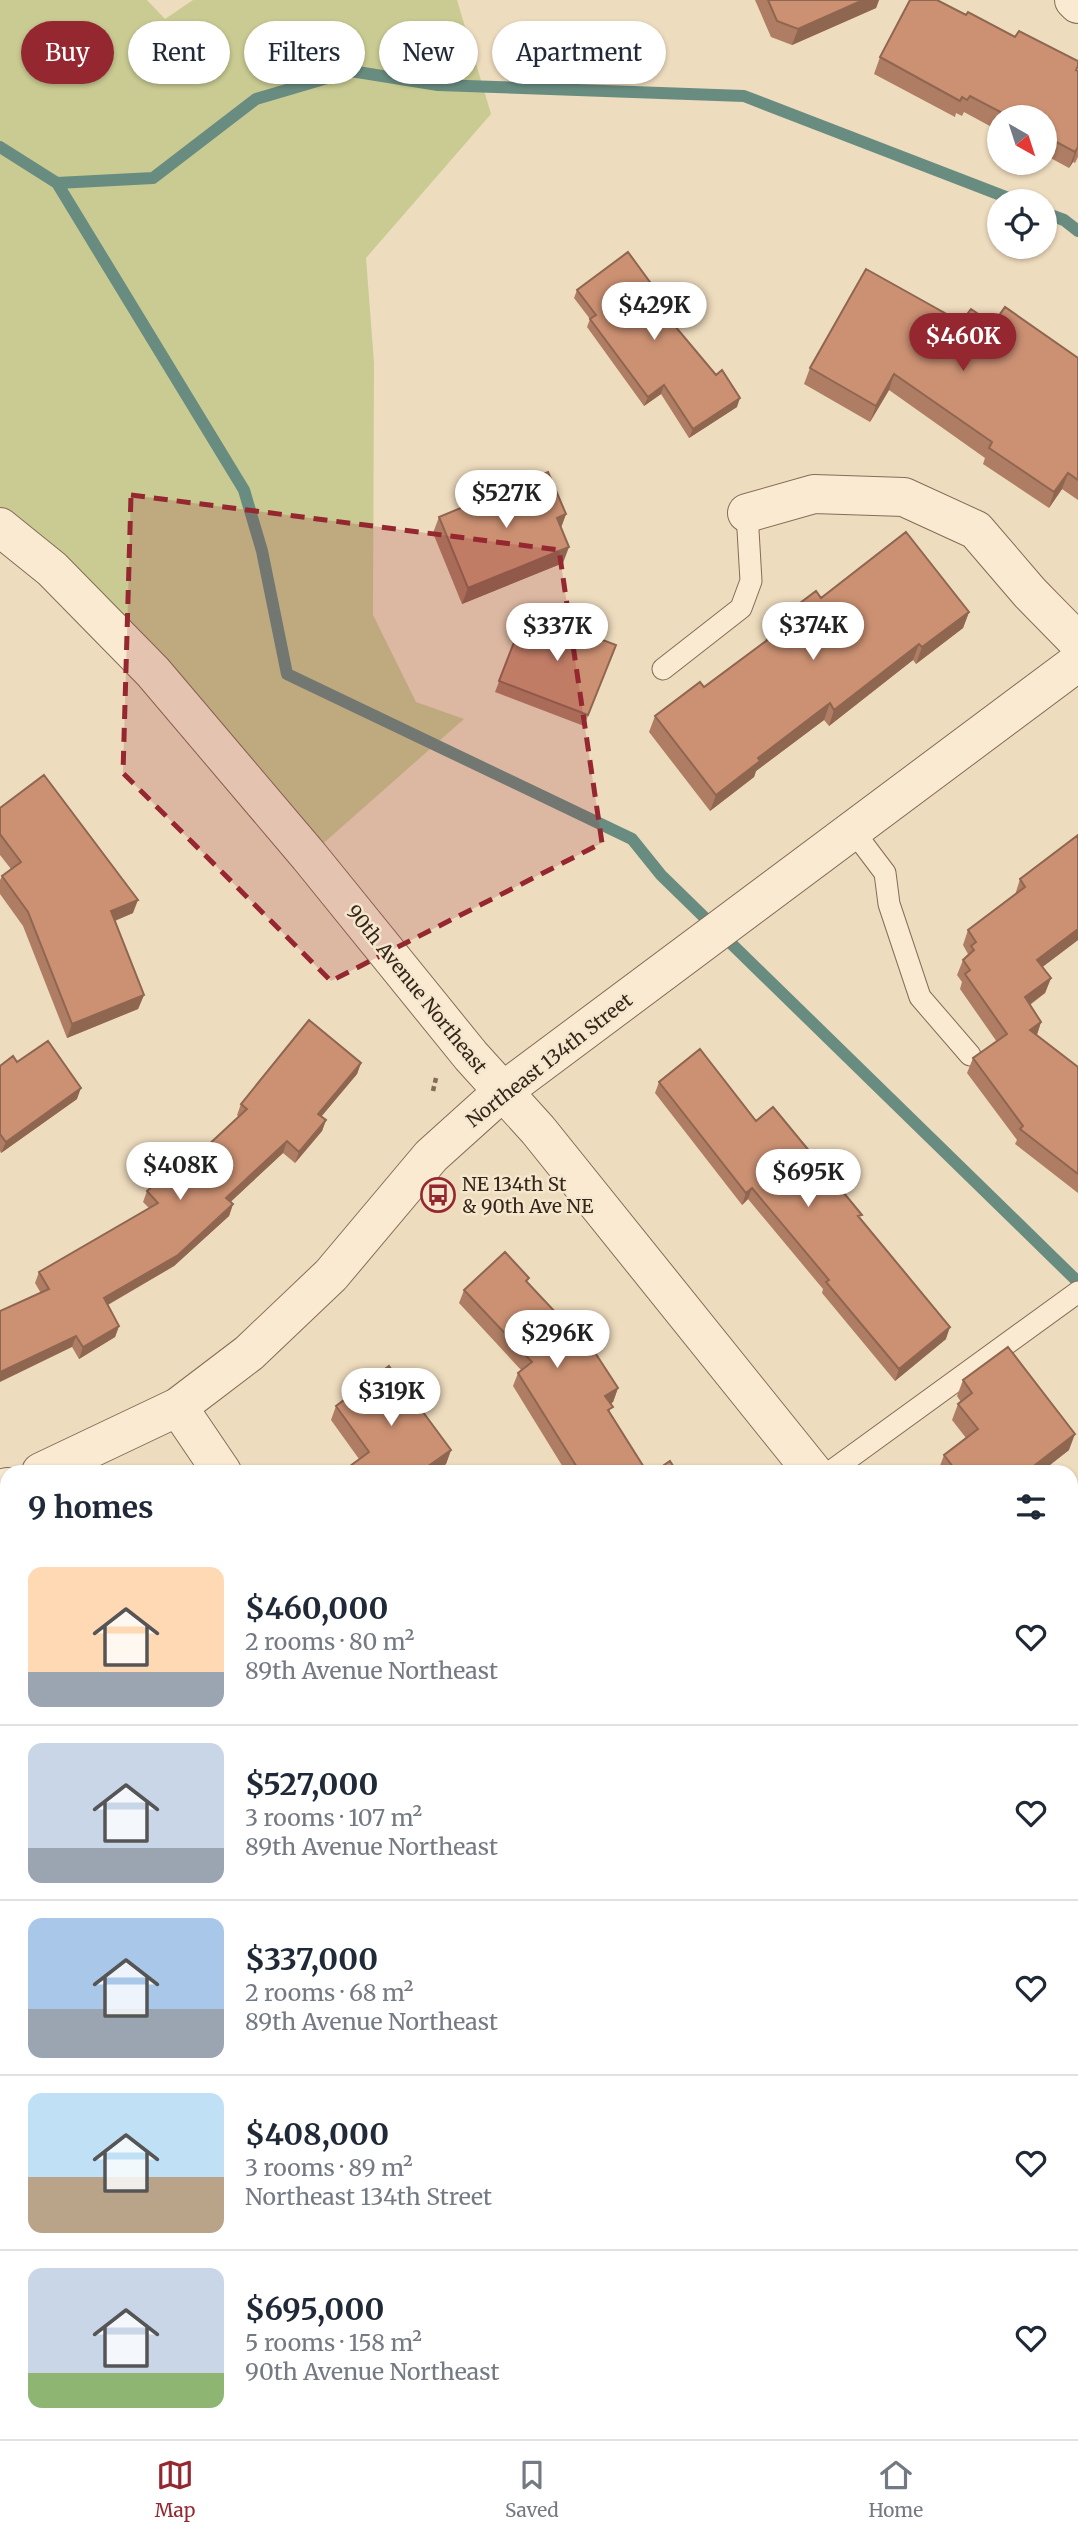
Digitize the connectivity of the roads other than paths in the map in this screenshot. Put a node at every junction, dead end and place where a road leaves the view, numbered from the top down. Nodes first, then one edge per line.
1 (1074, 0) edge
2 (1078, 4) edge
3 (747, 513) joint
4 (0, 527) edge
5 (1078, 642) edge
6 (1078, 663) edge
7 (663, 668) dead end
8 (853, 832) junction
9 (970, 1055) dead end
10 (502, 1092) junction
11 (1078, 1292) edge
12 (178, 1407) junction
13 (56, 1465) edge
14 (217, 1465) edge
15 (807, 1465) edge
16 (840, 1465) edge

1 - 2 street
3 - 5 street
3 - 7 lane
4 - 10 street, 90th Avenue Northeast
6 - 8 street, Northeast 134th Street
8 - 9 lane
8 - 10 street, Northeast 134th Street
10 - 12 street, Northeast 134th Street
10 - 15 street, 90th Avenue Northeast
11 - 16 lane
12 - 13 street, Northeast 134th Street
12 - 14 street

